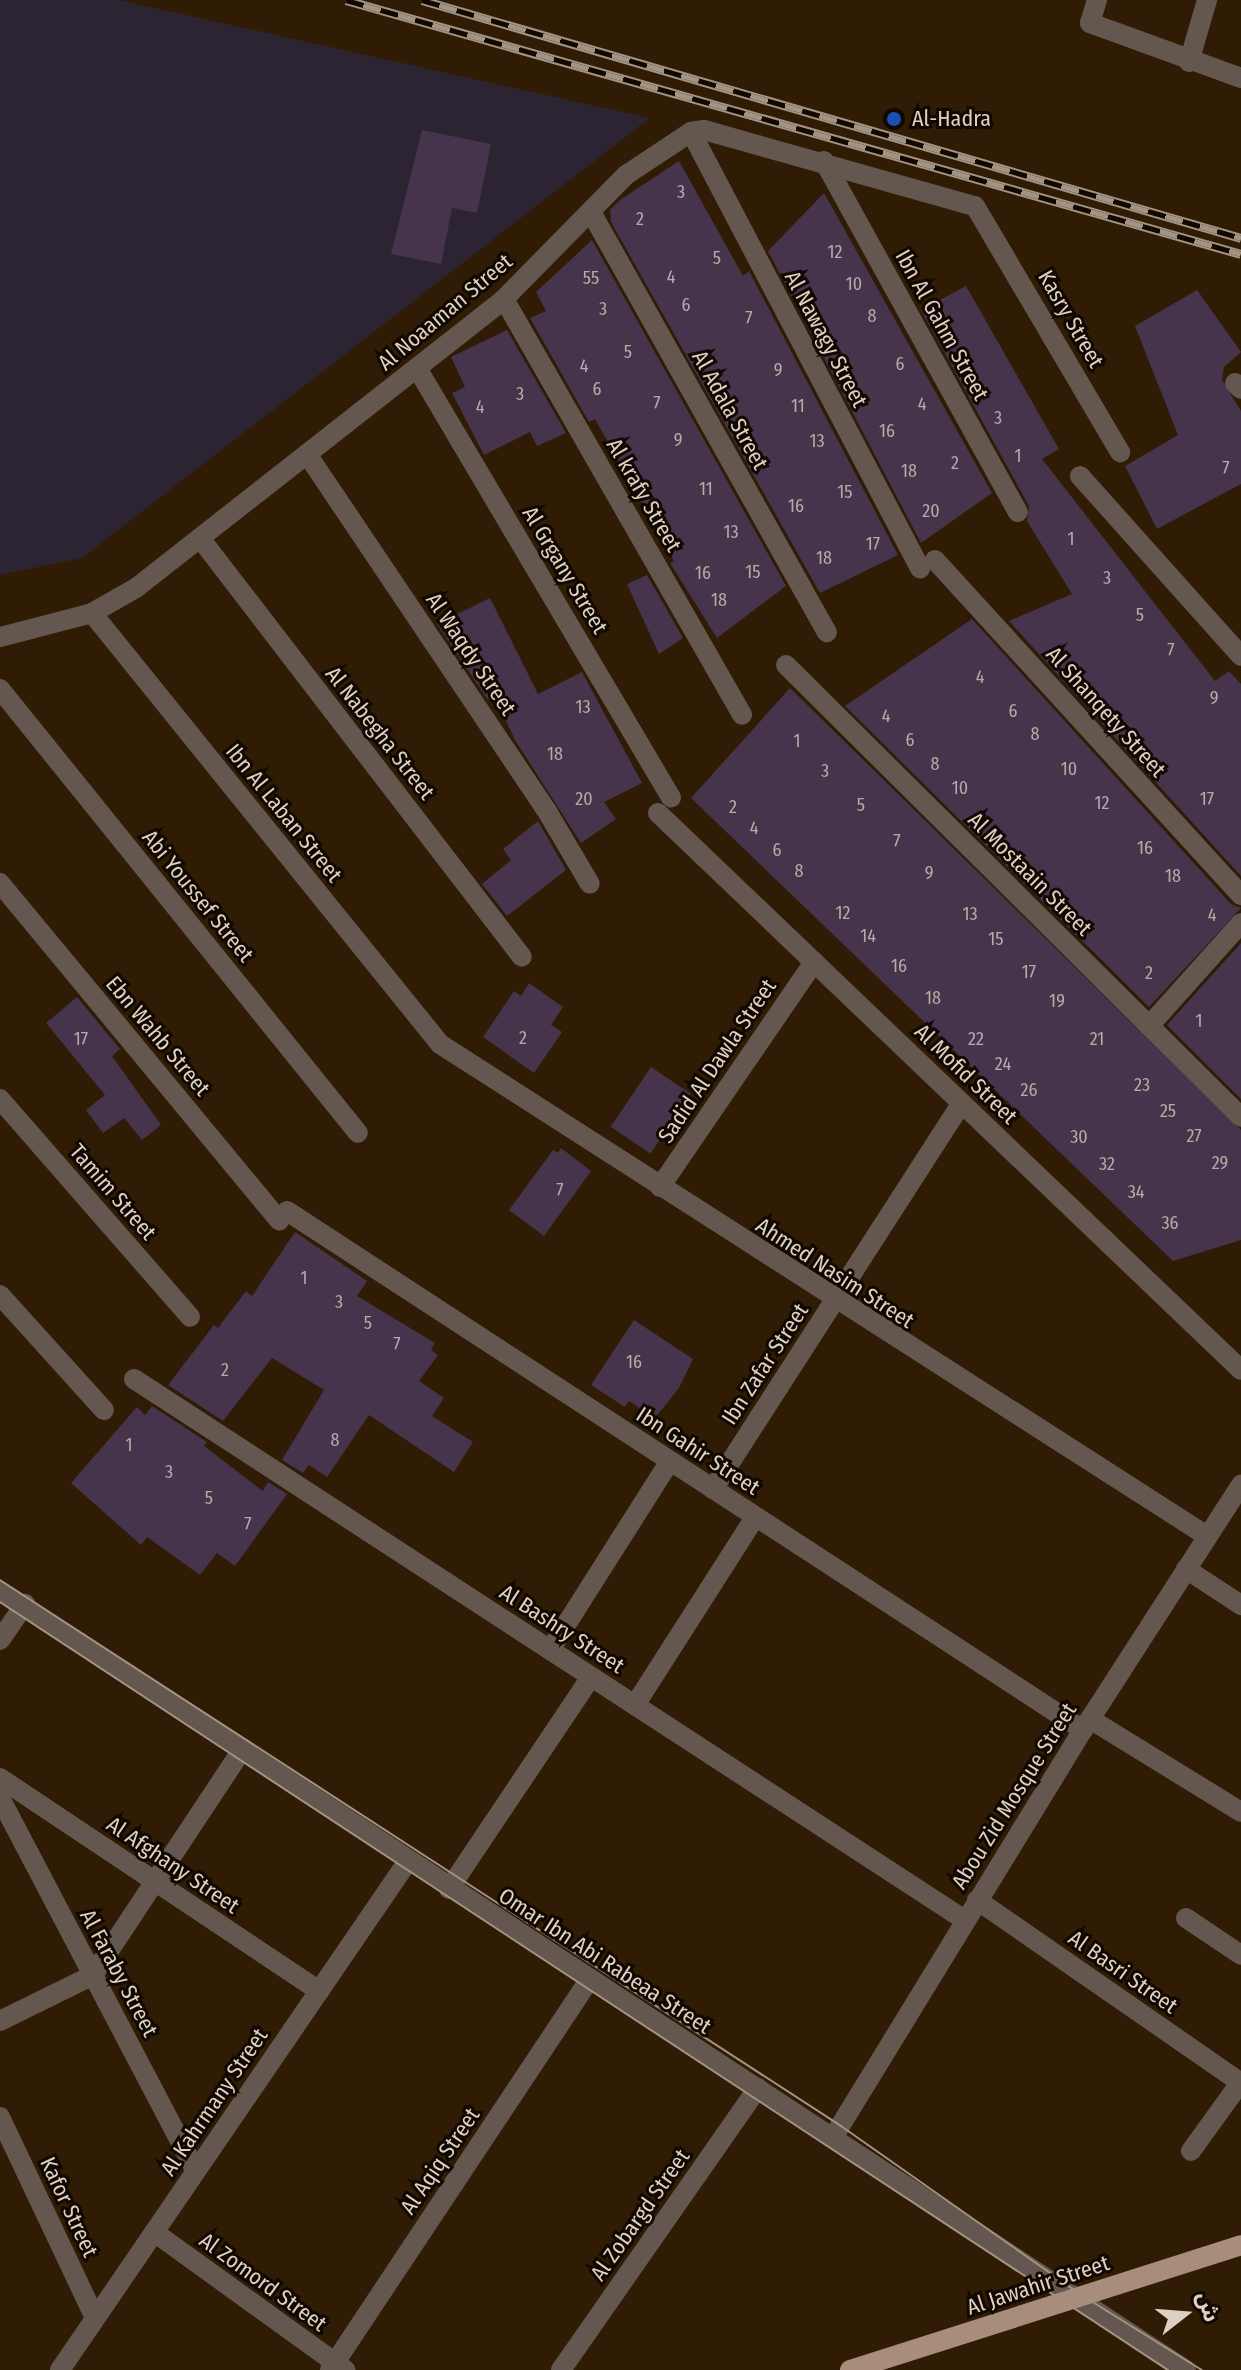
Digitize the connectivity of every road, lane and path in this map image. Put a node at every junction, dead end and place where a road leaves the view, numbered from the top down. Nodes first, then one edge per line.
1 (1097, 0) edge
2 (1207, 0) edge
3 (1189, 62) junction
4 (1241, 78) edge
5 (691, 132) junction
6 (824, 161) junction
7 (591, 212) junction
8 (504, 299) junction
9 (417, 368) junction
10 (1120, 452) dead end
11 (307, 454) junction
12 (1080, 476) dead end
13 (1018, 512) dead end
14 (200, 538) junction
15 (928, 564) joint
16 (92, 613) junction
17 (827, 632) dead end
18 (0, 637) edge
19 (1241, 656) edge
20 (786, 665) dead end
21 (0, 689) edge
22 (742, 715) dead end
23 (665, 805) joint
24 (0, 883) edge
25 (590, 884) dead end
26 (1241, 895) edge
27 (1241, 923) edge
28 (522, 957) dead end
29 (814, 962) junction
30 (1149, 1026) junction
31 (440, 1044) joint
32 (0, 1099) edge
33 (962, 1103) junction
34 (1241, 1117) edge
35 (358, 1133) dead end
36 (660, 1187) junction
37 (283, 1216) joint
38 (0, 1295) edge
39 (834, 1301) junction
40 (190, 1317) dead end
41 (1241, 1370) edge
42 (134, 1379) dead end
43 (104, 1410) dead end
44 (670, 1461) junction
45 (1241, 1485) edge
46 (713, 1489) junction
47 (755, 1517) junction
48 (1207, 1536) junction
49 (1186, 1569) junction
50 (0, 1591) edge
51 (25, 1604) junction
52 (1241, 1605) edge
53 (0, 1640) edge
54 (550, 1650) junction
55 (591, 1677) junction
56 (635, 1705) junction
57 (1086, 1724) junction
58 (243, 1748) junction
59 (0, 1778) edge
60 (0, 1798) edge
61 (1241, 1812) edge
62 (408, 1861) junction
63 (155, 1882) junction
64 (449, 1889) junction
65 (977, 1900) junction
66 (1186, 1918) dead end
67 (965, 1920) junction
68 (1241, 1955) edge
69 (93, 1975) junction
70 (590, 1979) junction
71 (319, 1991) junction
72 (0, 2021) edge
73 (1241, 2083) edge
74 (758, 2088) junction
75 (0, 2117) edge
76 (834, 2136) junction
77 (1191, 2151) dead end
78 (196, 2171) junction
79 (154, 2232) junction
80 (1241, 2245) edge
81 (1072, 2300) junction
82 (95, 2318) junction
83 (336, 2368) edge
84 (60, 2370) edge
85 (561, 2370) edge
86 (850, 2370) edge
87 (1186, 2370) edge

1 - 3 street
2 - 3 street
3 - 4 street
5 - 6 street
5 - 7 street, Al Noaaman Street
5 - 15 street, Al Nawagy Street
6 - 10 street, Kasry Street
6 - 13 street, Ibn Al Gahm Street
7 - 8 street, Al Noaaman Street
7 - 17 street, Al Adala Street
8 - 9 street, Al Noaaman Street
8 - 22 street, Al krafy Street
9 - 11 street, Al Noaaman Street
9 - 23 street, Al Grgany Street
11 - 14 street, Al Noaaman Street
11 - 25 street, Al Waqdy Street
12 - 19 street
14 - 16 street, Al Noaaman Street
14 - 28 street, Al Nabegha Street
15 - 26 street, Al Shanqety Street
16 - 18 street, Al Noaaman Street
16 - 31 street, Ibn Al Laban Street
20 - 30 street, Al Mostaain Street
21 - 35 street, Abi Youssef Street
23 - 29 street, Al Mofid Street
24 - 37 street, Ebn Wahb Street
27 - 30 street
29 - 33 street, Al Mofid Street
29 - 36 street, Sadid Al Dawla Street
30 - 34 street, Al Mostaain Street
31 - 36 street, Ahmed Nasim Street
32 - 40 street, Tamim Street
33 - 39 street, Ibn Zafar Street
33 - 41 street, Al Mofid Street
36 - 39 street, Ahmed Nasim Street
37 - 44 street, Ibn Gahir Street
38 - 43 street
39 - 46 street, Ibn Zafar Street
39 - 48 street, Ahmed Nasim Street
42 - 54 street, Al Bashry Street
44 - 46 street, Ibn Gahir Street
44 - 54 street
45 - 48 street, Abou Zid Mosque Street
46 - 47 street, Ibn Gahir Street
47 - 56 street
47 - 57 street, Ibn Gahir Street
48 - 49 street, Abou Zid Mosque Street
49 - 52 street
49 - 57 street, Abou Zid Mosque Street
50 - 51 street, Omar Ibn Abi Rabeaa Street
51 - 53 street
51 - 58 street, Omar Ibn Abi Rabeaa Street
54 - 55 street, Al Bashry Street
55 - 56 street, Al Bashry Street
55 - 64 street
56 - 67 street, Al Bashry Street
57 - 61 street, Ibn Gahir Street
57 - 65 street, Abou Zid Mosque Street
58 - 62 street, Omar Ibn Abi Rabeaa Street
58 - 63 street
59 - 63 street, Al Afghany Street
60 - 69 street, Al Faraby Street
62 - 64 street, Omar Ibn Abi Rabeaa Street
62 - 71 street, Al Kahrmany Street
63 - 69 street
63 - 71 street, Al Afghany Street
64 - 70 street, Omar Ibn Abi Rabeaa Street
65 - 67 street, Abou Zid Mosque Street
65 - 73 street, Al Basri Street
66 - 68 street
67 - 76 street, Abou Zid Mosque Street
69 - 72 street
69 - 78 street, Al Faraby Street
70 - 74 street, Omar Ibn Abi Rabeaa Street
70 - 83 street, Al Aqiq Street
71 - 78 street, Al Kahrmany Street
73 - 77 street
74 - 76 street, Omar Ibn Abi Rabeaa Street
74 - 85 street, Al Zobargd Street
75 - 82 street, Kafor Street
76 - 81 street, Omar Ibn Abi Rabeaa Street
78 - 79 street, Al Kahrmany Street
79 - 82 street, Al Kahrmany Street
79 - 83 street, Al Zomord Street
80 - 81 main road, Al Jawahir Street
81 - 86 main road, Al Jawahir Street
81 - 87 street, Omar Ibn Abi Rabeaa Street
82 - 84 street, Al Kahrmany Street

